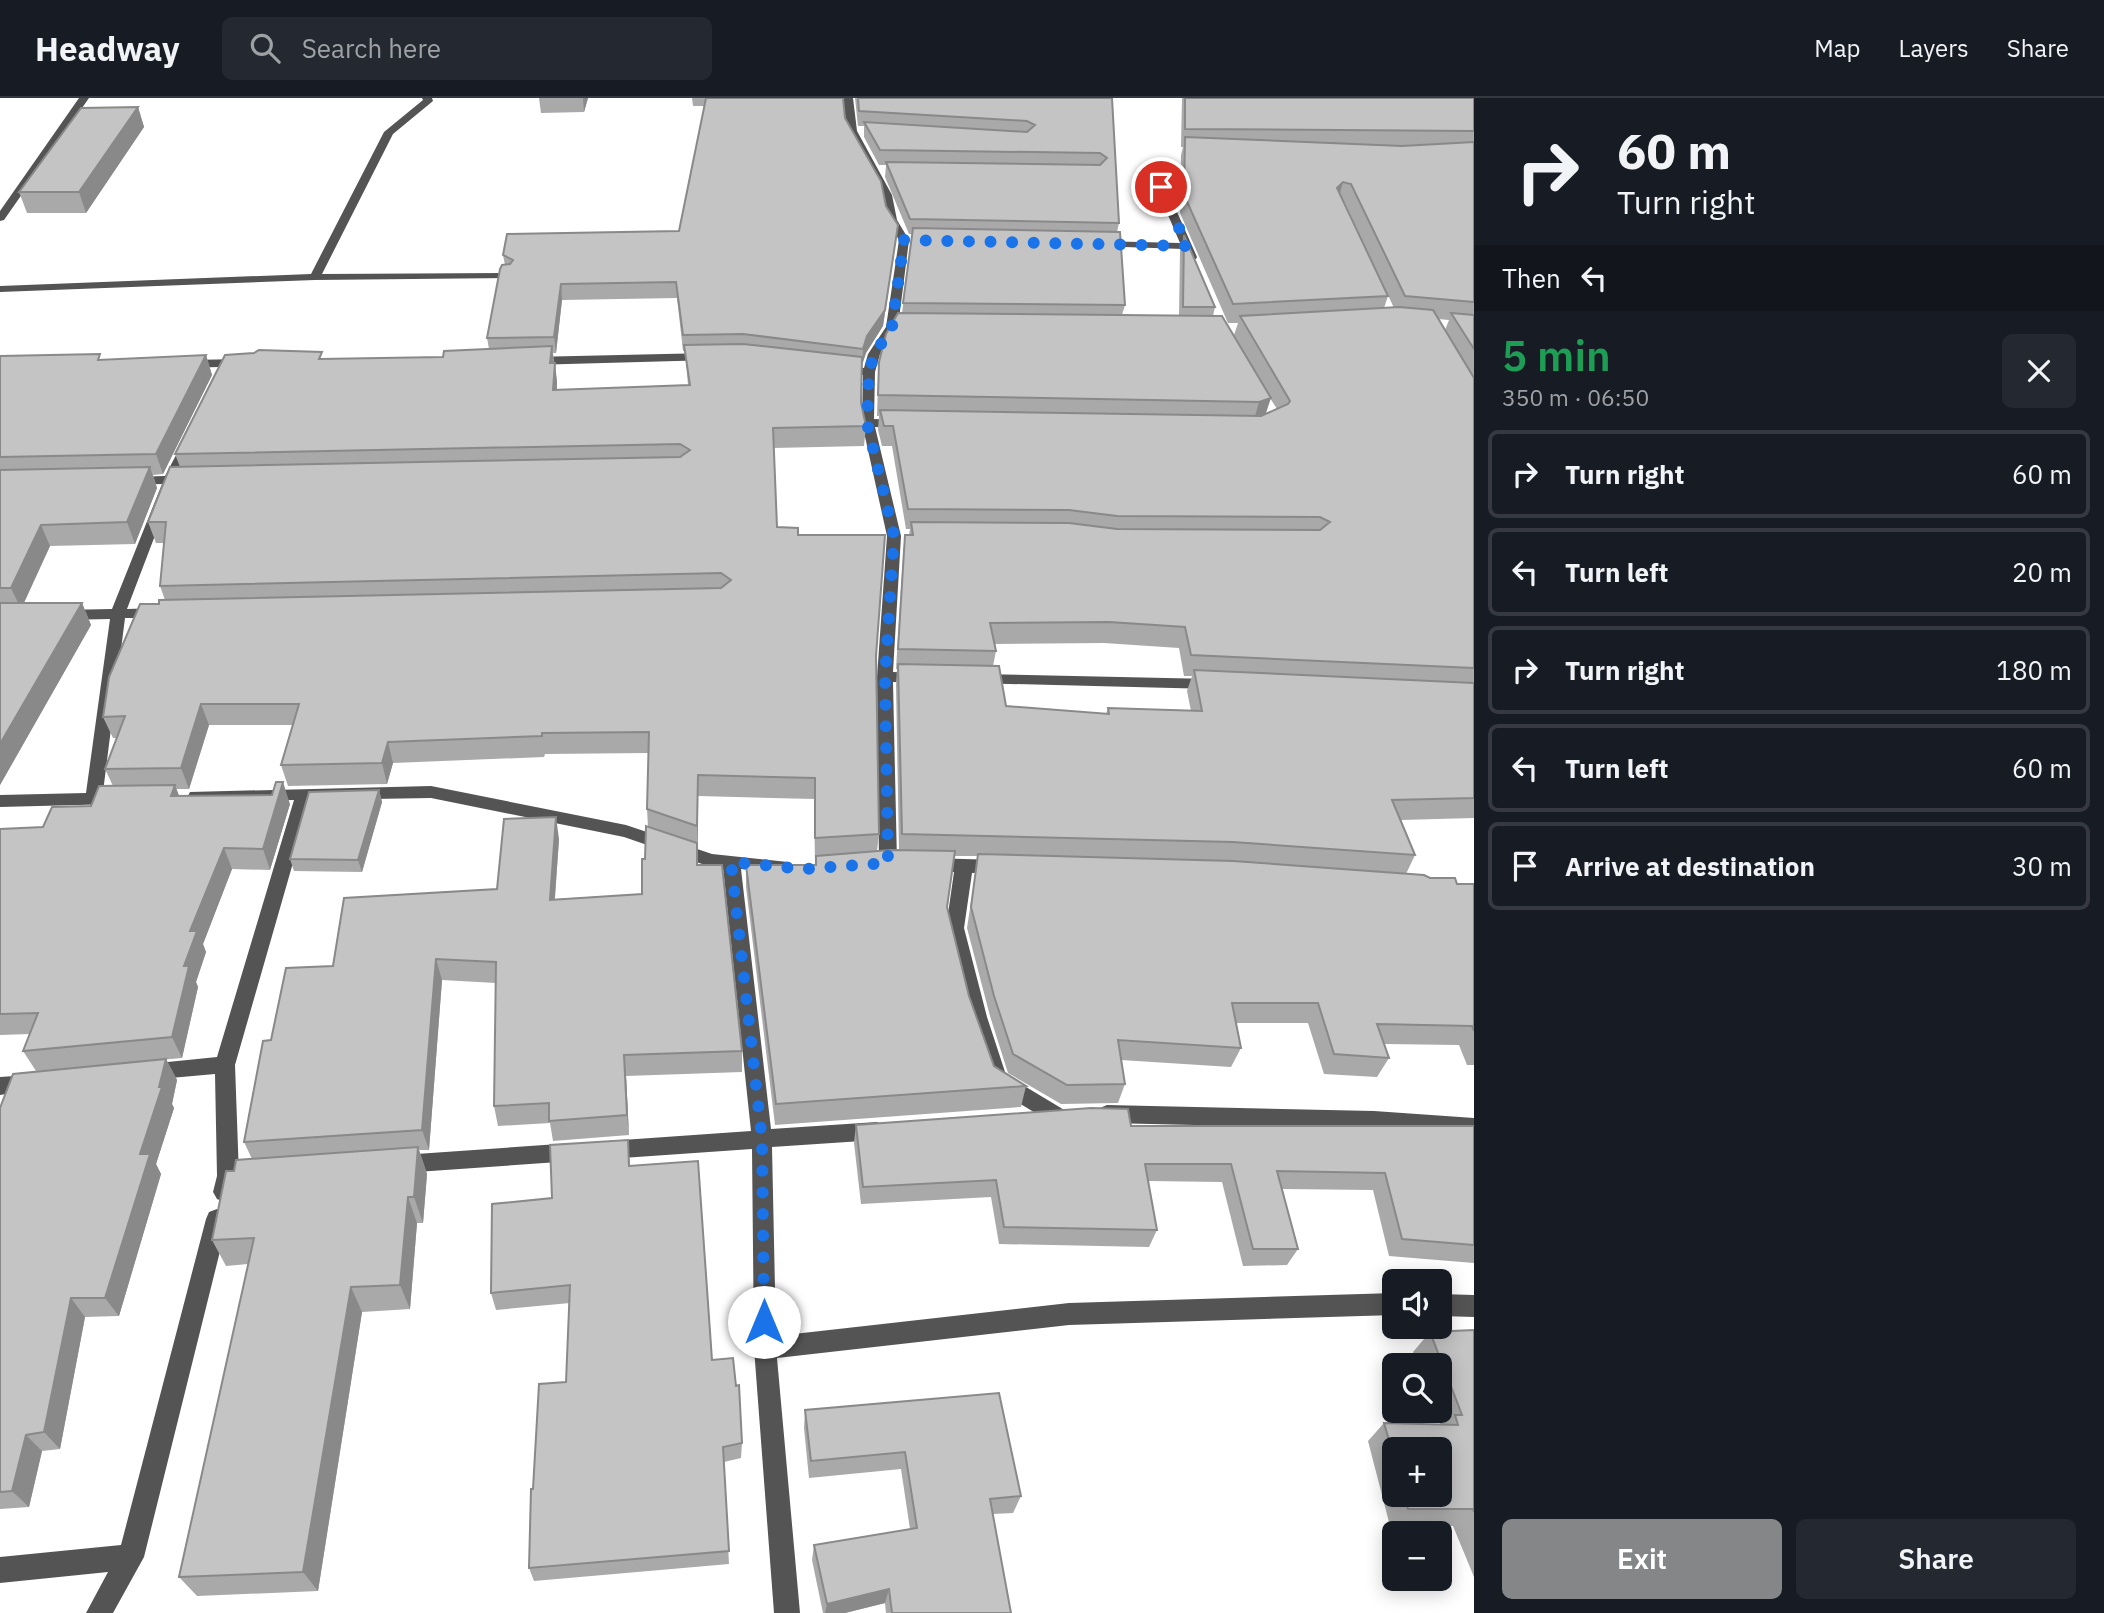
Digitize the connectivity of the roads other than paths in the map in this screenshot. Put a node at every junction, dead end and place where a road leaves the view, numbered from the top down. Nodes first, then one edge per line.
1 (84, 98) edge
2 (427, 98) edge
3 (848, 98) edge
4 (852, 131) junction
5 (865, 132) edge
6 (874, 171) junction
7 (888, 171) edge
8 (1161, 187) dead end
9 (0, 218) edge
10 (904, 240) junction
11 (918, 240) edge
12 (1093, 244) edge
13 (1187, 246) junction
14 (1197, 270) edge
15 (506, 276) edge
16 (315, 277) junction
17 (0, 289) edge
18 (892, 327) junction
19 (905, 327) edge
20 (719, 357) edge
21 (514, 361) edge
22 (255, 363) edge
23 (174, 364) edge
24 (828, 367) edge
25 (869, 372) junction
26 (867, 423) junction
27 (923, 424) edge
28 (193, 433) edge
29 (198, 479) edge
30 (170, 480) junction
31 (115, 481) edge
32 (173, 612) edge
33 (118, 613) junction
34 (52, 615) edge
35 (885, 677) junction
36 (1232, 685) edge
37 (305, 793) junction
38 (173, 796) edge
39 (133, 797) edge
40 (94, 799) junction
41 (0, 801) edge
42 (731, 862) junction
43 (964, 866) junction
44 (1019, 867) edge
45 (804, 869) edge
46 (225, 1065) junction
47 (132, 1074) edge
48 (53, 1081) edge
49 (0, 1086) edge
50 (1059, 1117) junction
51 (1018, 1120) edge
52 (1474, 1128) edge
53 (897, 1129) edge
54 (762, 1139) junction
55 (379, 1166) edge
56 (1382, 1304) edge
57 (1452, 1305) edge
58 (1474, 1306) edge
59 (765, 1348) junction
60 (131, 1557) junction
61 (0, 1570) edge
62 (99, 1613) edge
63 (787, 1613) edge

1 - 9 street
2 - 16 street
3 - 4 street
4 - 5 street
4 - 6 street
6 - 7 street
6 - 10 street
8 - 13 street
10 - 11 street
10 - 18 street
12 - 13 street
13 - 14 street
15 - 16 street
16 - 17 street
18 - 19 street
18 - 25 street
20 - 21 street
22 - 23 street
24 - 25 street
25 - 26 street
26 - 27 street
26 - 35 street
28 - 30 street
29 - 30 street
30 - 31 street
30 - 33 street
32 - 33 street
33 - 34 street
33 - 40 street
35 - 36 street
35 - 43 street
37 - 38 street
37 - 42 street
37 - 46 street
39 - 40 street
40 - 41 street
42 - 45 street
42 - 54 street
43 - 44 street
43 - 50 street
46 - 47 street
46 - 60 street
48 - 49 street
50 - 51 street
50 - 52 street
53 - 54 street
54 - 55 street
54 - 59 street
56 - 59 street
57 - 58 street
59 - 63 street
60 - 61 street
60 - 62 street

